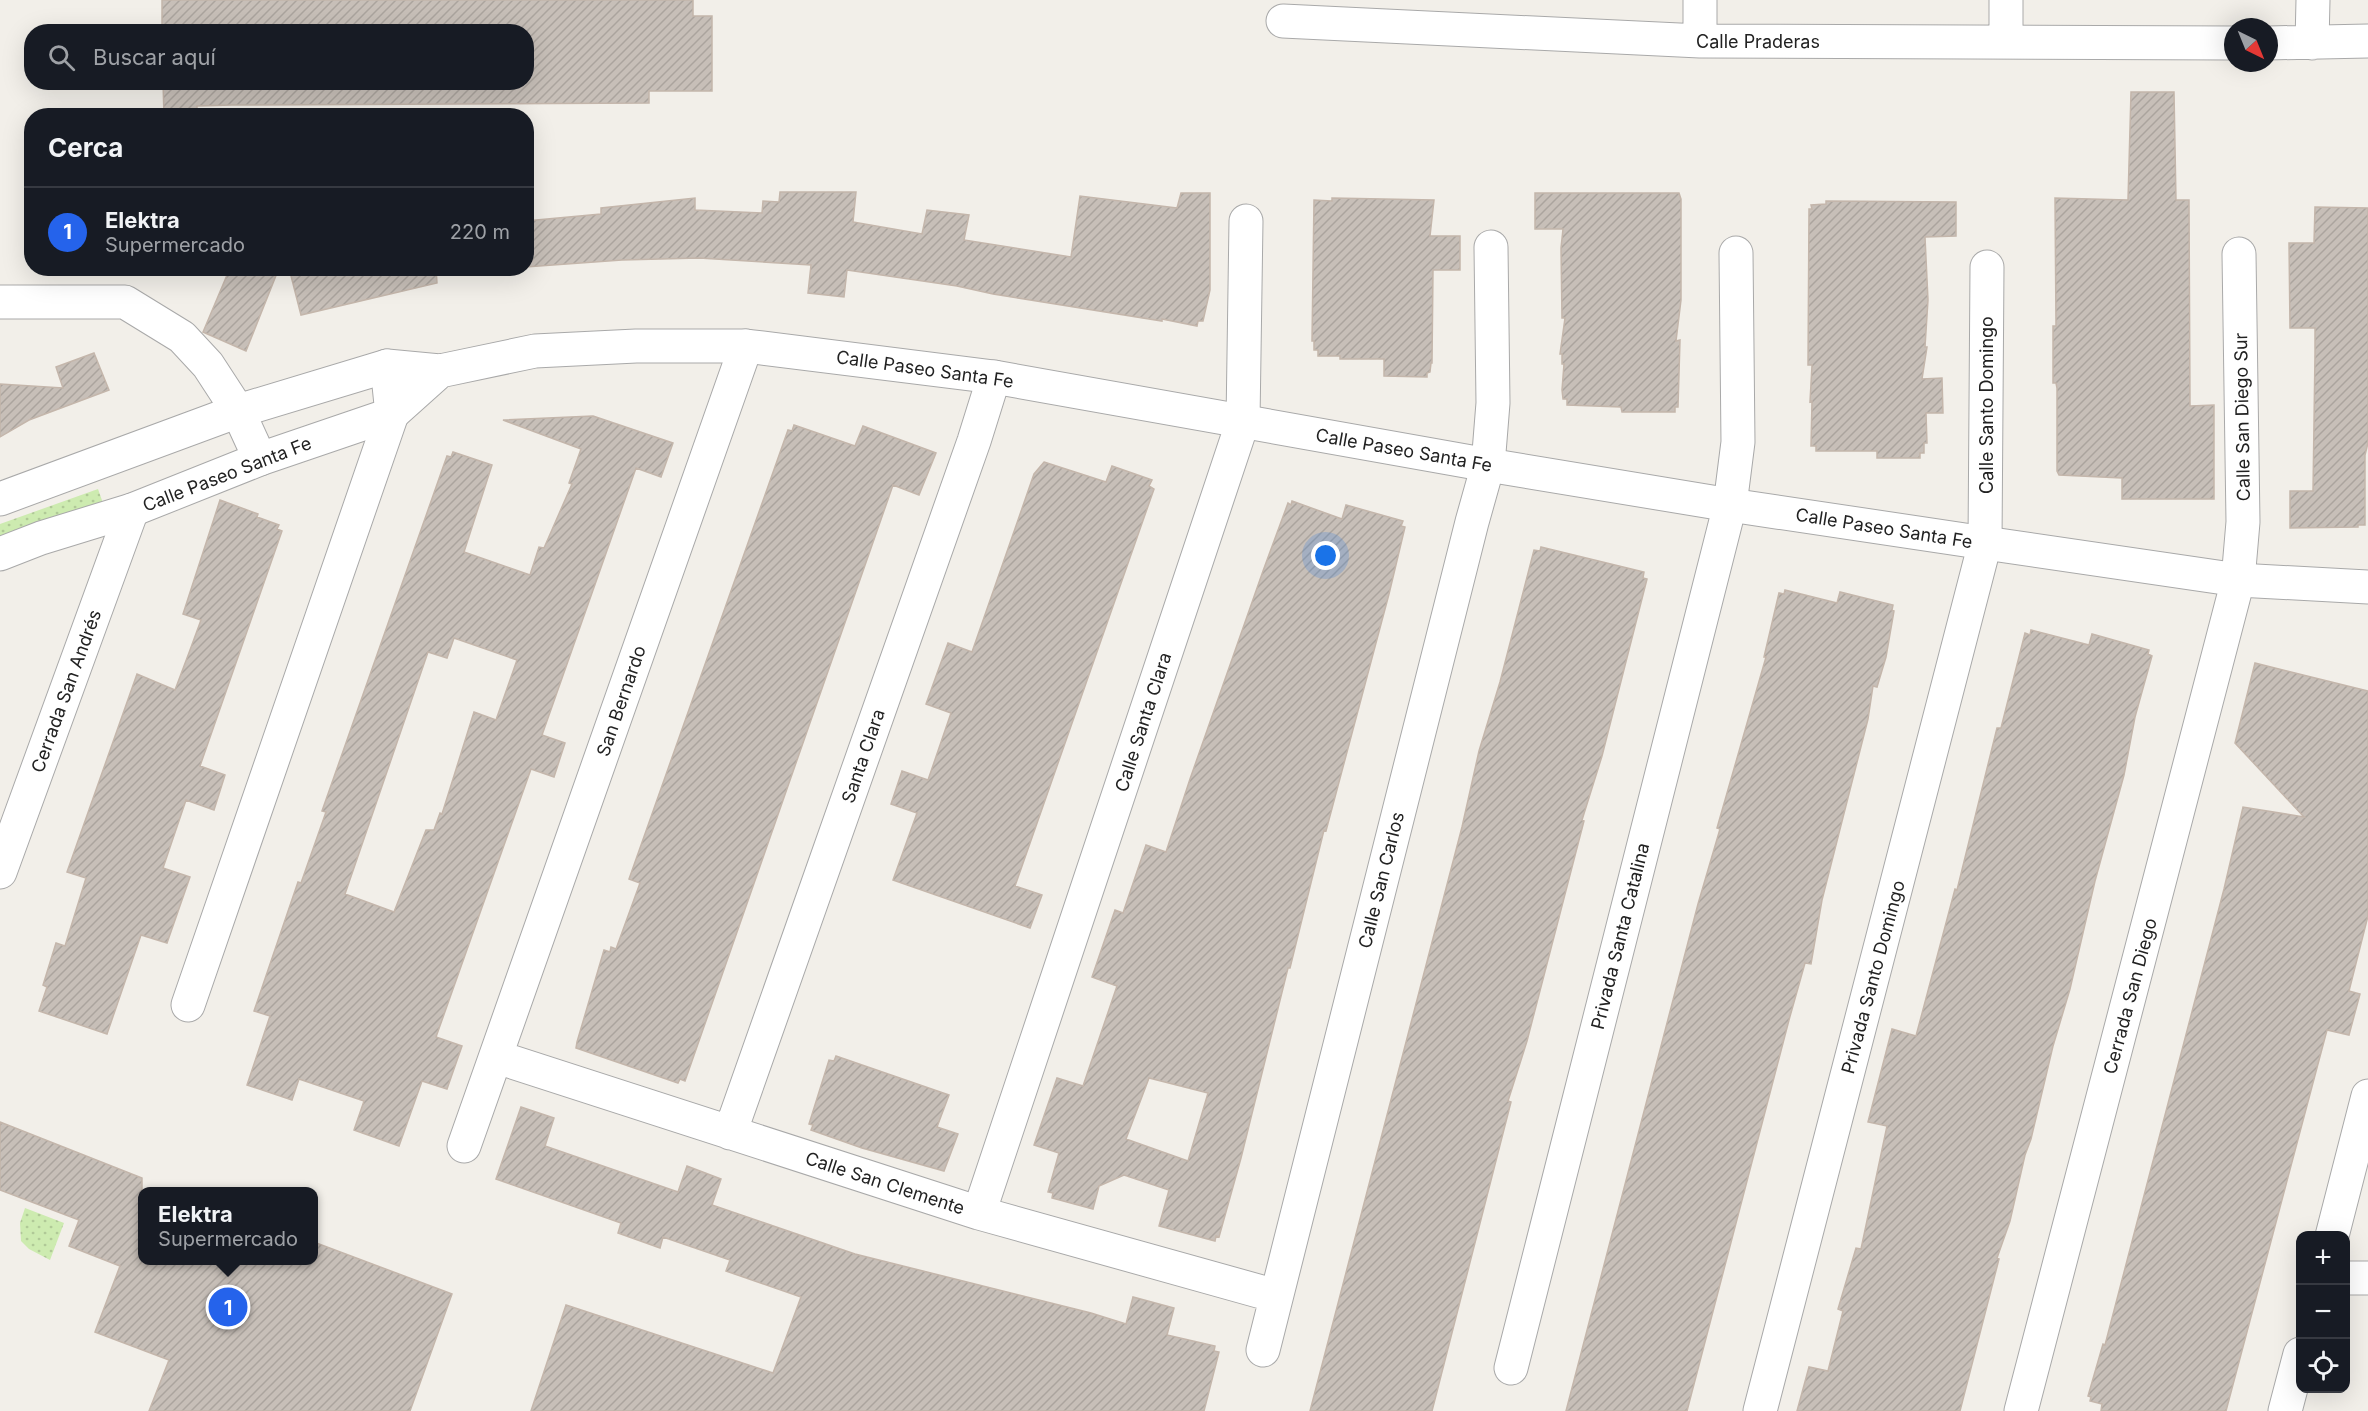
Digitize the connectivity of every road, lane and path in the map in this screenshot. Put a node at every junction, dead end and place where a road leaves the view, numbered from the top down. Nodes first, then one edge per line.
1 (1700, 0) edge
2 (2006, 0) edge
3 (2313, 0) edge
4 (1393, 12) edge
5 (1283, 21) dead end
6 (1700, 41) junction
7 (2368, 41) edge
8 (2006, 42) junction
9 (2224, 43) edge
10 (2278, 43) edge
11 (2312, 43) junction
12 (1246, 221) dead end
13 (1491, 247) dead end
14 (1736, 253) dead end
15 (2239, 254) dead end
16 (1987, 267) dead end
17 (0, 302) edge
18 (746, 346) junction
19 (387, 366) junction
20 (440, 370) junction
21 (994, 377) junction
22 (238, 411) junction
23 (392, 414) junction
24 (1243, 421) junction
25 (260, 459) junction
26 (1488, 465) junction
27 (0, 499) edge
28 (1730, 505) junction
29 (132, 510) junction
30 (1985, 543) junction
31 (0, 554) edge
32 (2238, 580) junction
33 (2368, 587) edge
34 (0, 872) edge
35 (188, 1005) dead end
36 (497, 1057) junction
37 (2368, 1095) edge
38 (730, 1133) junction
39 (465, 1146) dead end
40 (979, 1213) junction
41 (2333, 1231) edge
42 (2350, 1278) edge
43 (2368, 1278) edge
44 (1276, 1296) junction
45 (1263, 1350) dead end
46 (1511, 1368) dead end
47 (2296, 1372) edge
48 (1760, 1411) edge
49 (2021, 1411) edge
50 (2285, 1411) edge

1 - 6 street
2 - 8 street
3 - 11 street
4 - 5 street, Calle Praderas
4 - 6 street, Calle Praderas
6 - 8 street, Calle Praderas
7 - 11 street
8 - 9 street, Calle Praderas
10 - 11 street
12 - 24 street, Calle Santa Clara
13 - 26 street, Calle San Carlos
14 - 28 street, Privada Santa Catalina
15 - 32 street, Calle San Diego Sur
16 - 30 street, Calle Santo Domingo
17 - 22 street
18 - 20 street, Calle Paseo Santa Fe
18 - 21 street, Calle Paseo Santa Fe
18 - 36 street, San Bernardo
19 - 20 street, Calle Paseo Santa Fe
19 - 22 street, Calle Paseo Santa Fe
19 - 23 street
20 - 23 street, Calle Paseo Santa Fe
21 - 24 street, Calle Paseo Santa Fe
21 - 38 street, Santa Clara
22 - 25 street
22 - 27 street, Calle Paseo Santa Fe
23 - 25 street, Calle Paseo Santa Fe
23 - 35 street
24 - 26 street, Calle Paseo Santa Fe
24 - 40 street, Calle Santa Clara
25 - 29 street, Calle Paseo Santa Fe
26 - 28 street, Calle Paseo Santa Fe
26 - 44 street, Calle San Carlos
28 - 30 street, Calle Paseo Santa Fe
28 - 46 street, Privada Santa Catalina
29 - 31 street, Calle Paseo Santa Fe
29 - 34 street, Cerrada San Andrés
30 - 32 street, Calle Paseo Santa Fe
30 - 48 street, Privada Santo Domingo
32 - 33 street, Calle Paseo Santa Fe
32 - 49 street, Cerrada San Diego
36 - 38 street, Calle San Clemente
36 - 39 street, San Bernardo
37 - 41 street
38 - 40 street, Calle San Clemente
40 - 44 street, Calle San Clemente
42 - 43 street
44 - 45 street, Calle San Carlos
47 - 50 street

